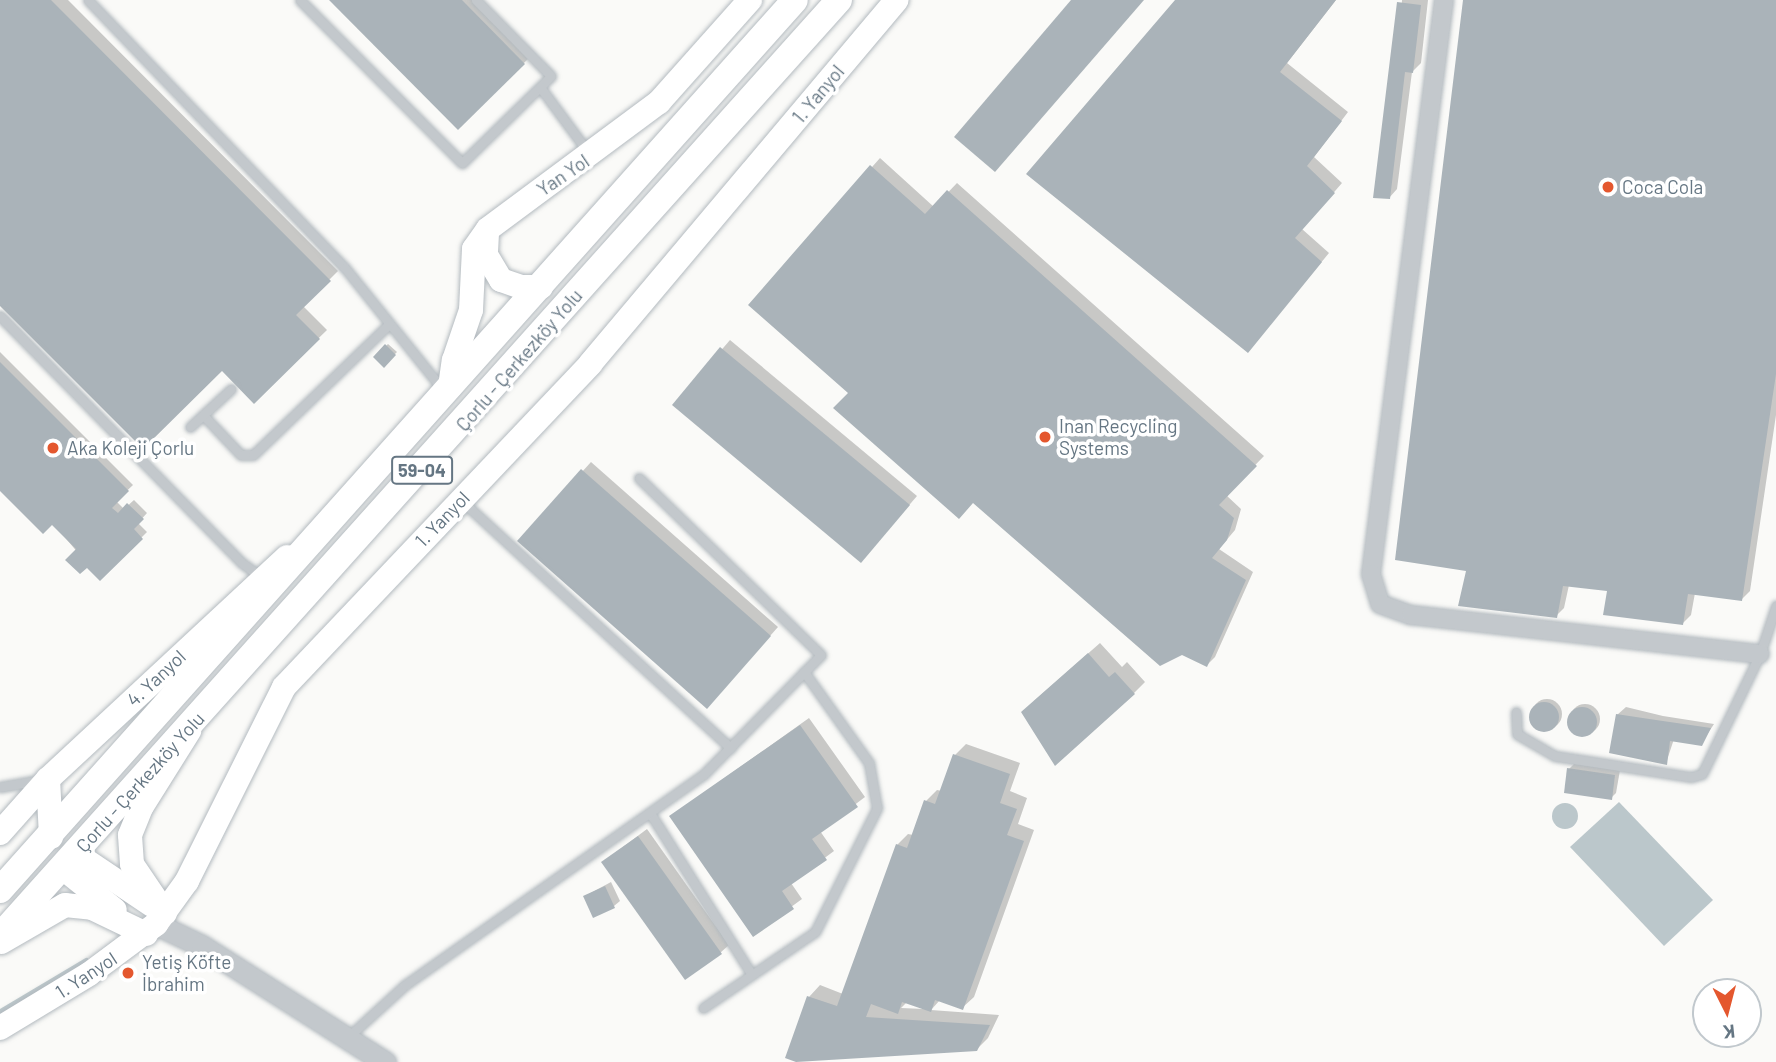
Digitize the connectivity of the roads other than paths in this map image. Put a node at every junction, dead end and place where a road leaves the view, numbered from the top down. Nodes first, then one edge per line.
1 (88, 0) edge
2 (300, 0) edge
3 (477, 0) edge
4 (750, 0) edge
5 (794, 0) edge
6 (838, 0) edge
7 (896, 0) edge
8 (1444, 0) edge
9 (540, 87) junction
10 (591, 156) junction
11 (488, 229) junction
12 (541, 287) junction
13 (0, 316) edge
14 (389, 324) junction
15 (231, 388) dead end
16 (448, 390) junction
17 (203, 415) junction
18 (190, 427) dead end
19 (639, 478) dead end
20 (461, 499) junction
21 (321, 531) junction
22 (261, 577) junction
23 (1776, 606) edge
24 (1760, 654) junction
25 (804, 672) junction
26 (1516, 712) dead end
27 (195, 720) junction
28 (730, 748) junction
29 (48, 779) junction
30 (0, 787) edge
31 (650, 813) junction
32 (0, 833) edge
33 (51, 837) junction
34 (70, 862) junction
35 (4, 882) edge
36 (156, 924) junction
37 (0, 936) edge
38 (0, 943) edge
39 (752, 975) junction
40 (703, 1008) dead end
41 (0, 1028) edge
42 (345, 1040) junction
43 (385, 1062) edge

1 - 14 lane
2 - 9 lane
3 - 9 lane
4 - 10 main road, Yan Yol
5 - 12 main road, Çorlu - Çerkezköy Yolu / 59-04
6 - 27 main road, Çorlu - Çerkezköy Yolu / 59-04
7 - 20 main road, 1. Yanyol
8 - 24 street
9 - 10 lane
10 - 11 main road, Yan Yol
11 - 12 main road
11 - 16 main road, Yan Yol
12 - 16 main road, Çorlu - Çerkezköy Yolu / 59-04
13 - 22 lane
14 - 16 lane
14 - 17 lane
15 - 17 lane
16 - 21 main road, Çorlu - Çerkezköy Yolu / 59-04
17 - 18 lane
19 - 25 lane
20 - 28 lane
20 - 36 main road, 1. Yanyol
21 - 22 main road, 4. Yanyol
21 - 33 main road, Çorlu - Çerkezköy Yolu / 59-04
22 - 29 main road, 4. Yanyol
23 - 24 lane
24 - 26 lane
25 - 28 lane
25 - 39 lane
27 - 34 main road, Çorlu - Çerkezköy Yolu / 59-04
27 - 36 main road
28 - 31 lane
29 - 30 lane
29 - 32 main road, 4. Yanyol
29 - 33 main road
31 - 39 lane
31 - 42 lane
33 - 34 main road
33 - 35 main road, Çorlu - Çerkezköy Yolu / 59-04
34 - 36 main road
34 - 37 main road, Çorlu - Çerkezköy Yolu / 59-04
36 - 38 main road
36 - 41 main road, 1. Yanyol
36 - 42 street
39 - 40 lane
42 - 43 street

